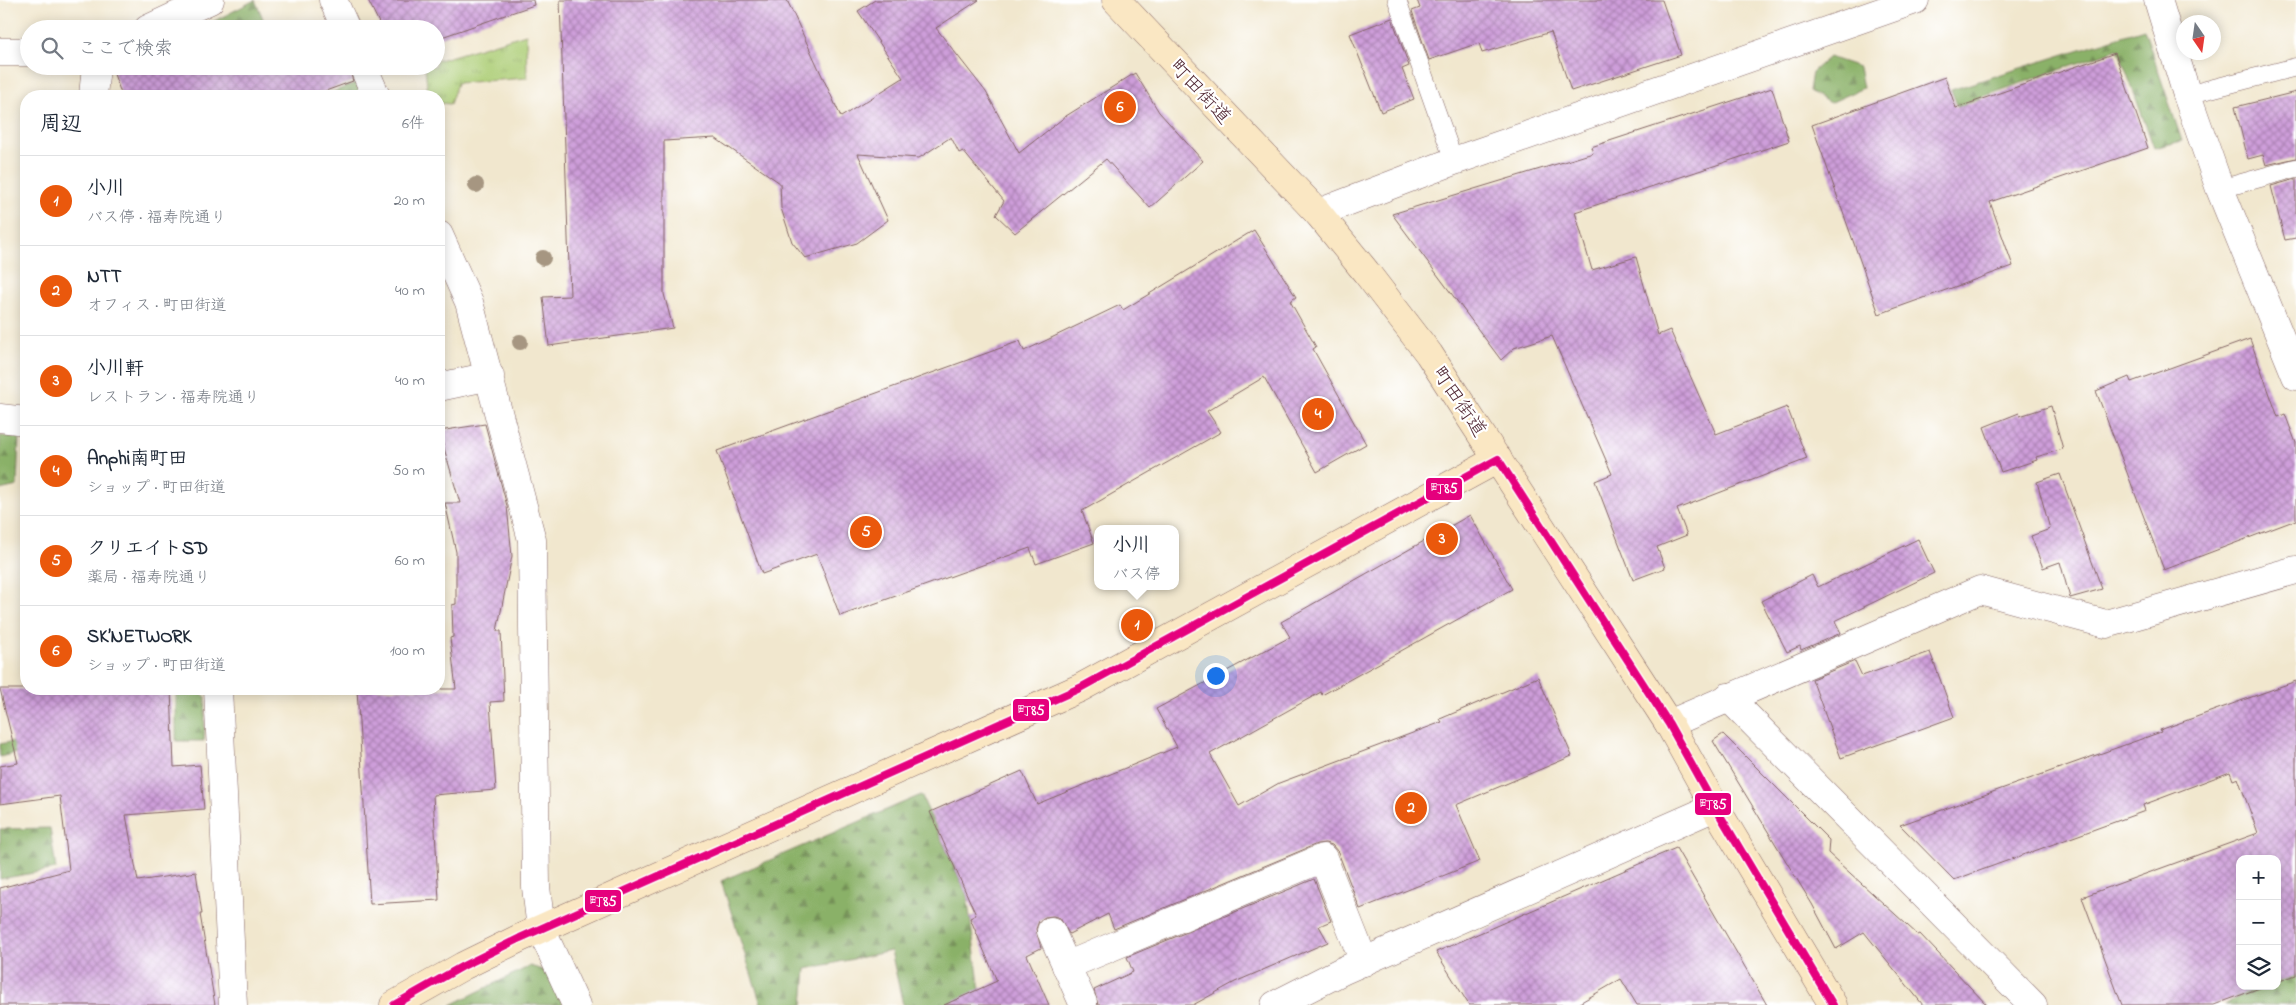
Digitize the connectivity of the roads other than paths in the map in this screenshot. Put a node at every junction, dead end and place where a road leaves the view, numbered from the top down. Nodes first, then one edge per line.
1 (210, 0) edge
2 (333, 0) edge
3 (1116, 0) edge
4 (1397, 0) edge
5 (1915, 0) edge
6 (2158, 0) edge
7 (167, 20) edge
8 (342, 20) edge
9 (0, 52) edge
10 (20, 52) edge
11 (2296, 67) edge
12 (95, 75) edge
13 (367, 75) edge
14 (94, 90) edge
15 (373, 90) edge
16 (2187, 95) junction
17 (1454, 161) junction
18 (2296, 168) edge
19 (2220, 188) junction
20 (1318, 213) junction
21 (445, 248) edge
22 (490, 376) junction
23 (2296, 376) edge
24 (445, 386) edge
25 (0, 418) edge
26 (20, 420) edge
27 (1498, 459) junction
28 (2296, 570) edge
29 (218, 695) edge
30 (1728, 697) junction
31 (1669, 724) junction
32 (1716, 808) junction
33 (541, 929) junction
34 (1051, 931) dead end
35 (1364, 962) junction
36 (1066, 966) junction
37 (1083, 1003) dead end
38 (233, 1005) edge
39 (394, 1005) edge
40 (576, 1005) edge
41 (1275, 1005) edge
42 (1833, 1005) edge
43 (2033, 1005) edge

1 - 7 street
2 - 8 street
3 - 20 main road, 町田街道
4 - 17 lane
5 - 17 street
6 - 16 street
9 - 10 street
11 - 16 lane
12 - 14 street
13 - 15 street
16 - 19 street
17 - 20 street
18 - 19 lane
19 - 23 street
20 - 27 main road, 町田街道
21 - 22 street
22 - 24 street
22 - 33 street
25 - 26 street
27 - 31 main road, 町田街道
27 - 33 main road
28 - 30 street
29 - 38 street
30 - 31 street
30 - 43 street
31 - 32 main road, 町田街道
32 - 35 street
32 - 42 main road, 町田街道
33 - 39 main road
33 - 40 street
34 - 36 street
35 - 36 street
35 - 41 street
36 - 37 street

